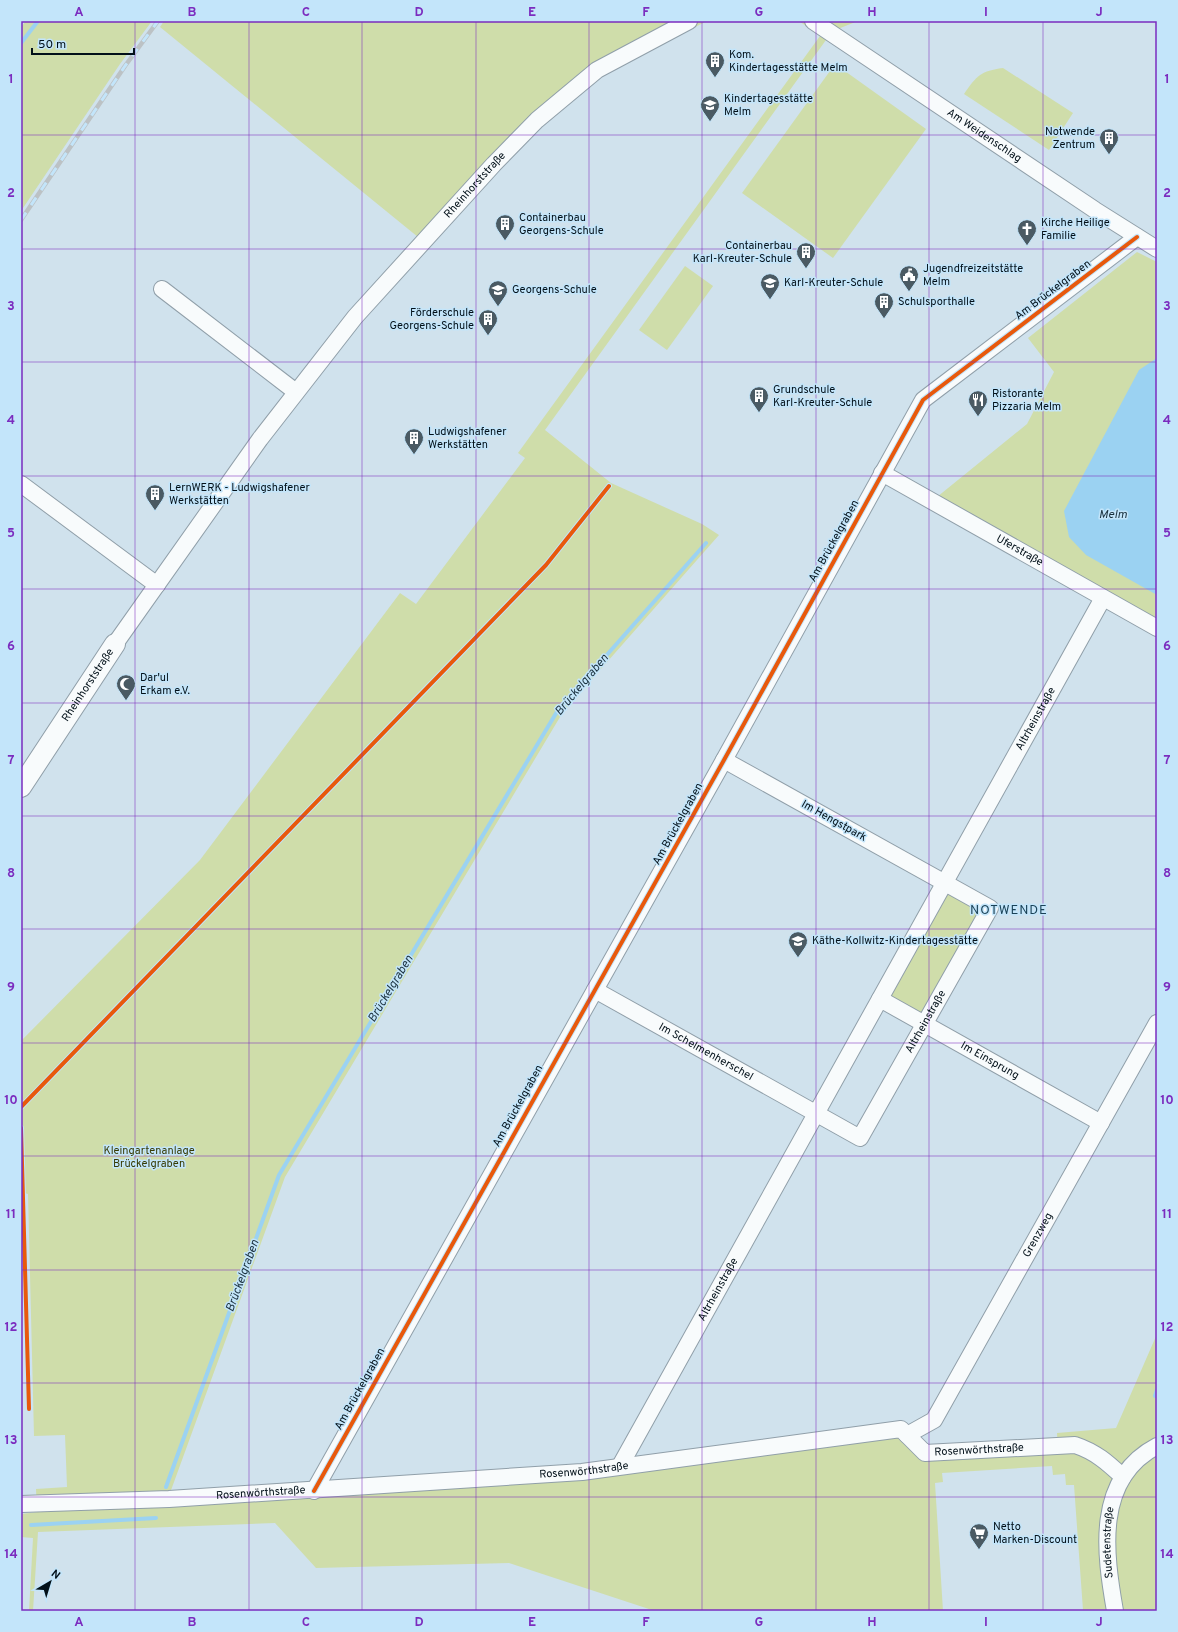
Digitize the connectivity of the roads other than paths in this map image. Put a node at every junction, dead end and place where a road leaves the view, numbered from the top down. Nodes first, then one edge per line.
1 (689, 21) edge
2 (813, 21) edge
3 (1137, 238) junction
4 (1157, 249) edge
5 (162, 289) dead end
6 (296, 392) junction
7 (882, 473) junction
8 (21, 484) edge
9 (157, 585) junction
10 (1103, 598) junction
11 (1157, 628) edge
12 (115, 644) joint
13 (724, 760) junction
14 (21, 787) edge
15 (945, 882) junction
16 (595, 990) junction
17 (880, 999) junction
18 (1157, 1022) edge
19 (924, 1023) junction
20 (816, 1113) junction
21 (1101, 1122) junction
22 (907, 1435) junction
23 (1157, 1446) edge
24 (620, 1466) junction
25 (1123, 1478) junction
26 (314, 1491) junction
27 (21, 1504) edge
28 (1115, 1611) edge

1 - 6 street, Rheinhorststraße
2 - 3 street, Am Weidenschlag
3 - 4 street, Am Weidenschlag
3 - 7 street, Am Brückelgraben
5 - 6 street
6 - 9 street, Rheinhorststraße
7 - 10 street, Uferstraße
7 - 13 street, Am Brückelgraben
8 - 9 street
9 - 12 street, Rheinhorststraße
10 - 11 street, Uferstraße
10 - 15 street, Altrheinstraße
12 - 14 street, Rheinhorststraße
13 - 15 street, Im Hengstpark
13 - 16 street, Am Brückelgraben
15 - 17 street, Altrheinstraße
15 - 19 street, Altrheinstraße
16 - 20 street, Im Schelmenherschel
16 - 26 street, Am Brückelgraben
17 - 19 street, Im Einsprung
17 - 20 street, Altrheinstraße
18 - 21 street, Grenzweg
19 - 20 street, Altrheinstraße
19 - 21 street, Im Einsprung
20 - 24 street, Altrheinstraße
21 - 22 street, Grenzweg
22 - 24 street, Rosenwörthstraße
22 - 25 street, Rosenwörthstraße
23 - 25 street, Sudetenstraße
24 - 26 street, Rosenwörthstraße
25 - 28 street, Sudetenstraße
26 - 27 street, Rosenwörthstraße

